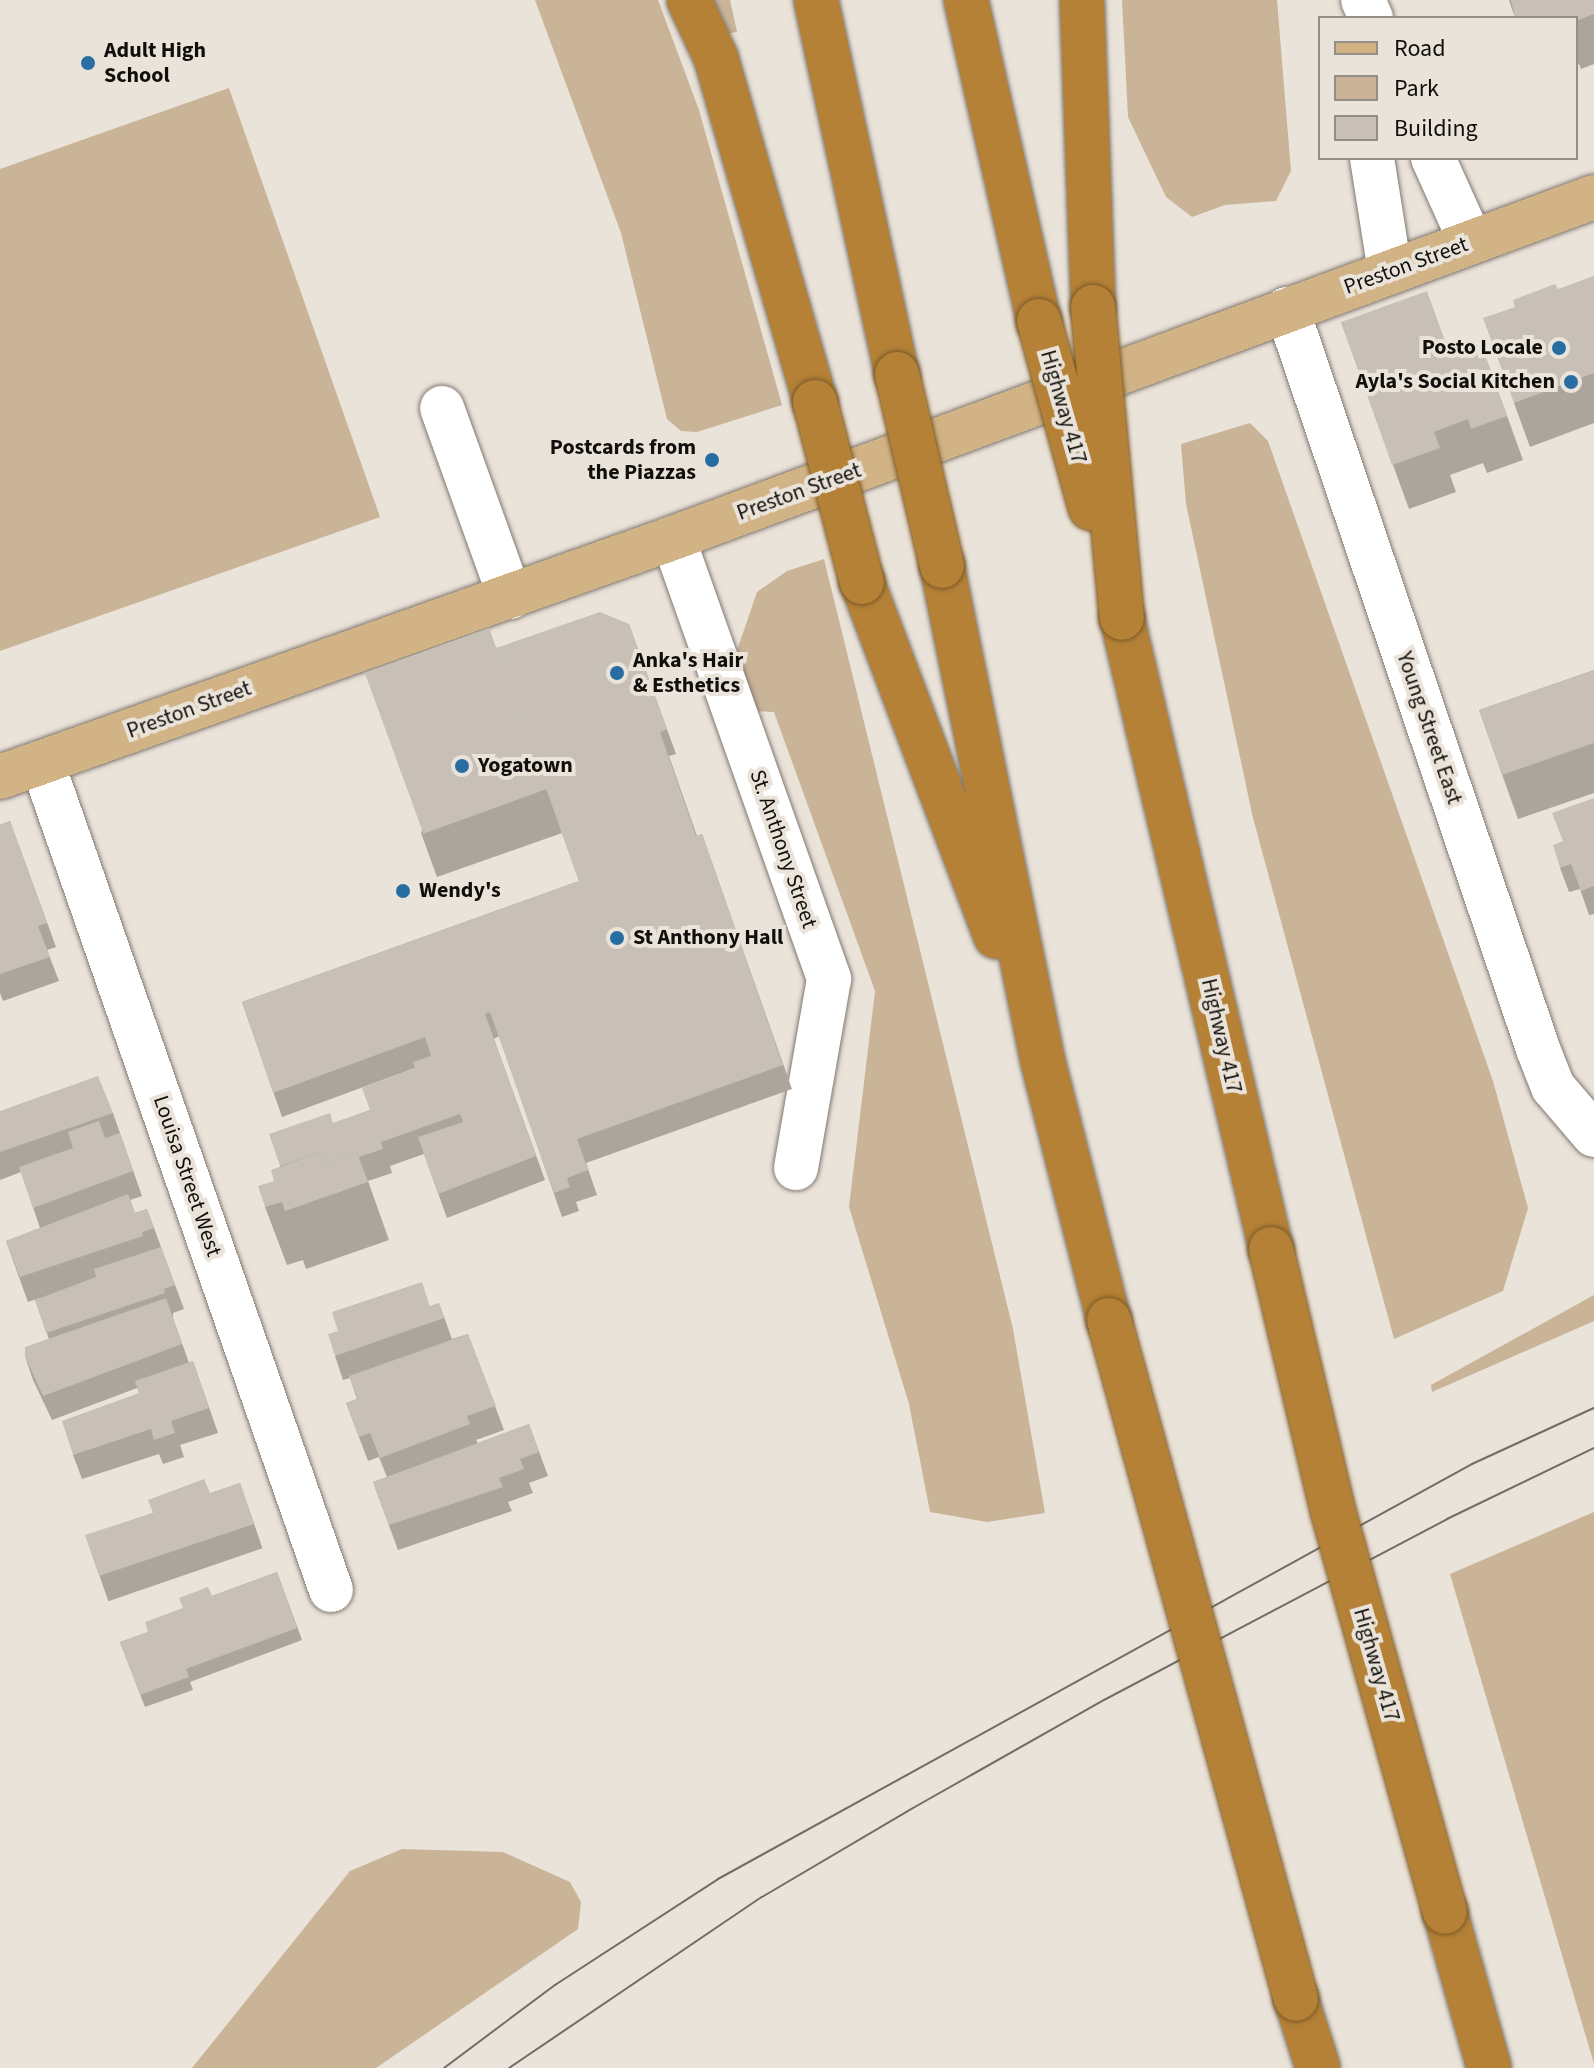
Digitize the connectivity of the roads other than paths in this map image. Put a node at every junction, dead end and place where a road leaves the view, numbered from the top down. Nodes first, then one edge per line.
1 (689, 0) edge
2 (816, 0) edge
3 (966, 0) edge
4 (1082, 0) edge
5 (1372, 160) edge
6 (1434, 160) edge
7 (1594, 197) edge
8 (1471, 242) junction
9 (1390, 272) junction
10 (1287, 309) junction
11 (442, 408) dead end
12 (673, 538) junction
13 (510, 597) junction
14 (1122, 618) junction
15 (42, 762) junction
16 (0, 777) edge
17 (1043, 1062) junction
18 (1594, 1135) edge
19 (796, 1168) dead end
20 (331, 1590) dead end
21 (1318, 2068) edge
22 (1489, 2068) edge

1 - 17 highway, bridge
2 - 17 highway, bridge
3 - 14 highway, Highway 417, bridge
4 - 14 highway, bridge
5 - 9 street
6 - 8 street
7 - 8 main road, Preston Street
8 - 9 main road, Preston Street
9 - 10 main road, Preston Street
10 - 12 main road, Preston Street
10 - 18 street, Young Street East
11 - 13 street
12 - 13 main road, Preston Street
12 - 19 street, St. Anthony Street
13 - 15 main road, Preston Street
14 - 22 highway, Highway 417, bridge
15 - 16 main road, Preston Street
15 - 20 street, Louisa Street West
17 - 21 highway, bridge

